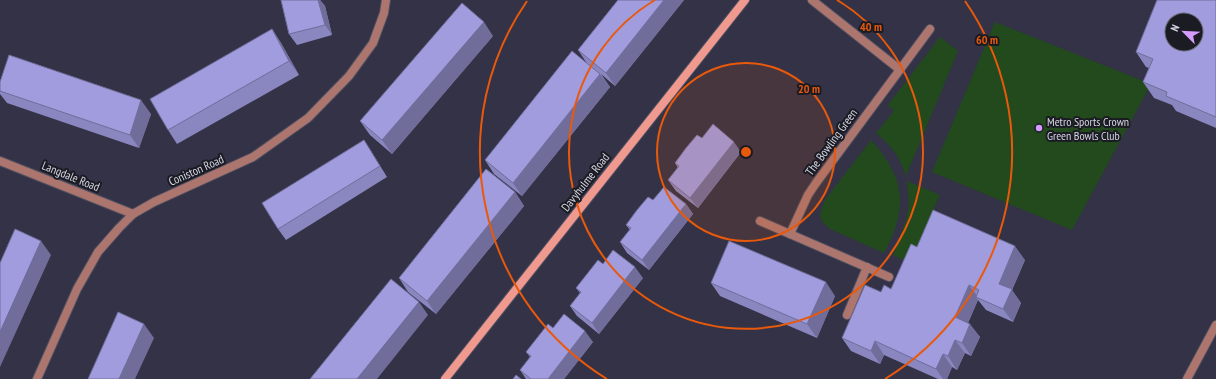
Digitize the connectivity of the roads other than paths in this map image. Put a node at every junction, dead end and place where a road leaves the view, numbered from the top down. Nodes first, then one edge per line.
1 (386, 0) edge
2 (744, 0) edge
3 (812, 0) edge
4 (930, 29) dead end
5 (900, 69) junction
6 (0, 161) edge
7 (133, 214) junction
8 (760, 221) dead end
9 (790, 234) junction
10 (867, 267) junction
11 (889, 277) dead end
12 (847, 315) dead end
13 (1216, 325) edge
14 (37, 379) edge
15 (445, 379) edge
16 (1187, 379) edge

1 - 7 street, Coniston Road
2 - 15 street, Davyhulme Road
3 - 5 street
4 - 5 street, The Bowling Green
5 - 9 street, The Bowling Green
6 - 7 street, Langdale Road
7 - 14 street, Coniston Road
8 - 9 street
9 - 10 street
10 - 11 street
10 - 12 street
13 - 16 street

